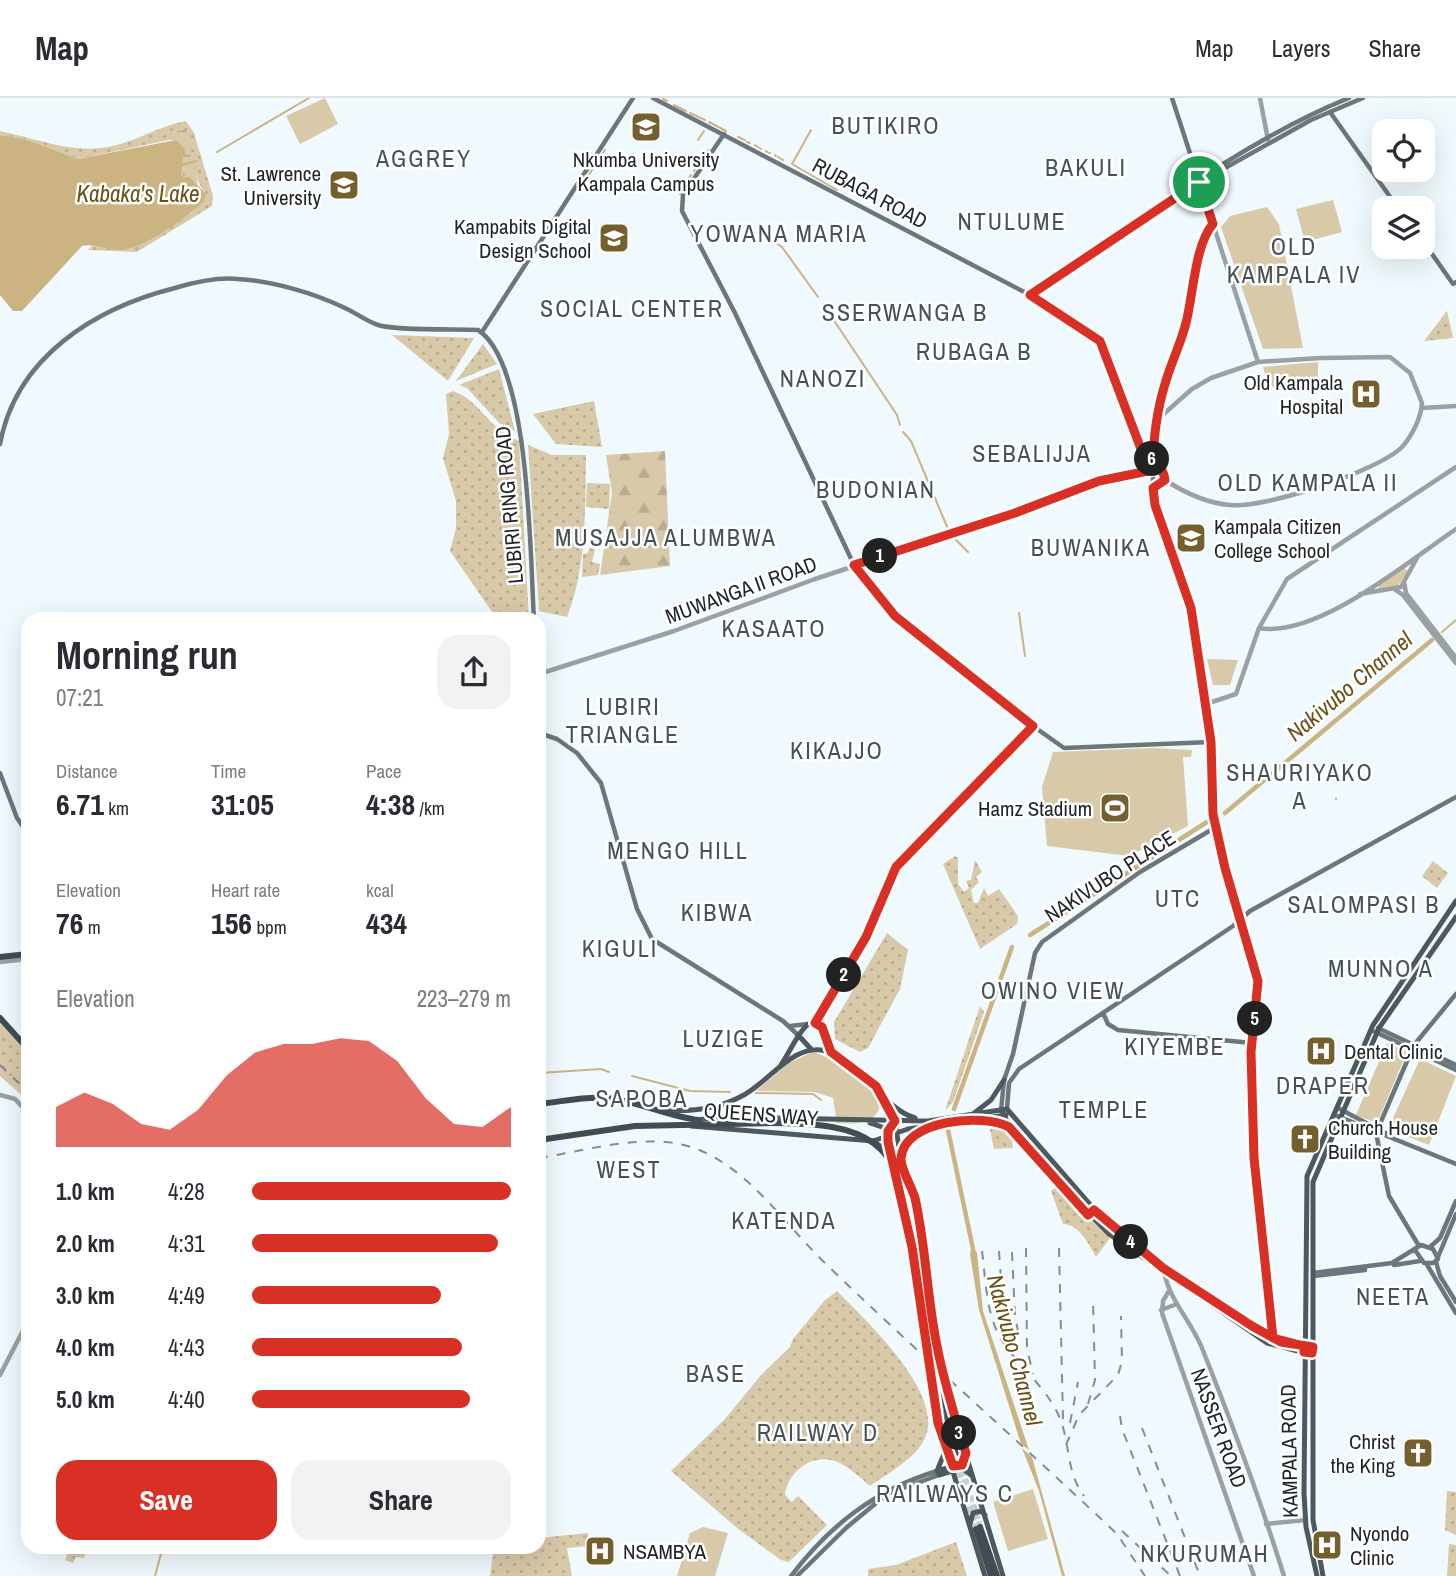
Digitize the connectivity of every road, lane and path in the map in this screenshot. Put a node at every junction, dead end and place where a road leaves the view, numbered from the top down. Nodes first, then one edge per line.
1 (634, 98) edge
2 (653, 98) edge
3 (1172, 98) edge
4 (1260, 98) edge
5 (1349, 98) edge
6 (1363, 98) edge
7 (1330, 112) junction
8 (724, 134) junction
9 (1268, 140) junction
10 (1199, 182) junction
11 (1390, 196) edge
12 (1213, 224) junction
13 (1208, 230) junction
14 (1217, 238) junction
15 (1435, 257) edge
16 (1455, 283) edge
17 (1030, 295) junction
18 (482, 332) junction
19 (1258, 362) junction
20 (1456, 406) edge
21 (1422, 408) junction
22 (1158, 419) junction
23 (1, 429) edge
24 (0, 444) edge
25 (1153, 459) junction
26 (1456, 467) edge
27 (1153, 470) junction
28 (1165, 480) junction
29 (1153, 488) junction
30 (1456, 529) edge
31 (1418, 557) junction
32 (854, 565) junction
33 (1404, 582) junction
34 (1394, 589) junction
35 (1358, 594) junction
36 (533, 612) edge
37 (1259, 628) junction
38 (1456, 657) edge
39 (1456, 663) edge
40 (546, 672) edge
41 (1206, 704) junction
42 (1033, 726) junction
43 (546, 735) edge
44 (1211, 742) junction
45 (0, 773) edge
46 (1456, 797) edge
47 (21, 824) edge
48 (1216, 827) junction
49 (1456, 901) edge
50 (1456, 917) edge
51 (1240, 919) junction
52 (21, 958) edge
53 (0, 959) edge
54 (1456, 994) edge
55 (1103, 1013) junction
56 (0, 1018) edge
57 (815, 1023) junction
58 (808, 1024) junction
59 (789, 1026) junction
60 (1375, 1029) junction
61 (798, 1035) junction
62 (21, 1041) edge
63 (1252, 1043) junction
64 (1412, 1048) junction
65 (811, 1049) junction
66 (831, 1052) junction
67 (1013, 1054) junction
68 (1029, 1062) junction
69 (1456, 1068) edge
70 (775, 1073) junction
71 (1004, 1080) junction
72 (876, 1086) junction
73 (0, 1095) edge
74 (546, 1103) edge
75 (21, 1105) edge
76 (652, 1109) junction
77 (1005, 1113) junction
78 (1339, 1113) junction
79 (970, 1116) junction
80 (992, 1119) junction
81 (698, 1120) junction
82 (858, 1121) junction
83 (895, 1121) junction
84 (720, 1122) junction
85 (686, 1123) junction
86 (930, 1123) junction
87 (889, 1129) junction
88 (1012, 1129) junction
89 (1377, 1130) junction
90 (896, 1133) junction
91 (888, 1136) junction
92 (546, 1139) edge
93 (873, 1141) junction
94 (901, 1161) junction
95 (892, 1163) junction
96 (1456, 1164) edge
97 (1063, 1176) junction
98 (1058, 1182) junction
99 (1456, 1201) edge
100 (1094, 1210) junction
101 (1456, 1213) edge
102 (1088, 1215) junction
103 (1430, 1247) junction
104 (1417, 1248) junction
105 (1437, 1260) junction
106 (1423, 1262) junction
107 (1164, 1270) junction
108 (1314, 1274) junction
109 (922, 1281) junction
110 (1177, 1282) junction
111 (1171, 1294) junction
112 (1456, 1302) edge
113 (1177, 1304) junction
114 (1161, 1310) junction
115 (1456, 1313) edge
116 (21, 1334) edge
117 (1273, 1338) junction
118 (927, 1342) junction
119 (936, 1345) junction
120 (1304, 1349) junction
121 (1312, 1350) junction
122 (0, 1375) edge
123 (946, 1449) junction
124 (966, 1453) junction
125 (962, 1465) junction
126 (953, 1468) junction
127 (938, 1473) junction
128 (975, 1480) junction
129 (959, 1490) junction
130 (1306, 1520) junction
131 (988, 1521) junction
132 (1266, 1524) junction
133 (976, 1529) junction
134 (791, 1576) edge
135 (797, 1576) edge
136 (985, 1576) edge
137 (991, 1576) edge
138 (997, 1576) edge
139 (1003, 1576) edge
140 (1254, 1576) edge
141 (1284, 1576) edge
142 (1317, 1576) edge
143 (1323, 1576) edge

1 - 18 main road
2 - 8 main road, RUBAGA ROAD
3 - 10 main road
4 - 9 street
5 - 9 main road
6 - 7 main road
7 - 10 main road
7 - 11 main road
8 - 17 main road, RUBAGA ROAD
8 - 32 main road
9 - 10 main road
10 - 12 main road
10 - 17 main road
12 - 13 main road
12 - 14 street
13 - 14 street
13 - 22 main road
14 - 19 street
15 - 16 main road
17 - 25 main road, RUBAGA ROAD
18 - 23 main road
18 - 36 main road, LUBIRI RING ROAD
19 - 21 street
19 - 22 street
20 - 21 street
21 - 28 street
22 - 25 main road
23 - 24 main road
25 - 27 main road
25 - 28 street
26 - 37 street
27 - 29 main road
27 - 32 street, MUWANGA II ROAD
28 - 29 street
29 - 41 main road
30 - 31 street
31 - 33 street
31 - 35 street
32 - 40 street, MUWANGA II ROAD
32 - 42 main road
33 - 34 street
33 - 38 street
34 - 35 street
34 - 39 street
35 - 37 street
37 - 41 street
41 - 44 main road
42 - 44 main road
42 - 57 street
43 - 59 main road
44 - 48 main road
45 - 47 main road
46 - 51 main road
48 - 51 main road
48 - 67 main road, NAKIVUBO PLACE
49 - 60 main road, KAMPALA ROAD
50 - 60 main road, KAMPALA ROAD
51 - 55 main road
51 - 63 main road
52 - 53 highway
54 - 64 main road
55 - 63 main road
55 - 68 main road
56 - 62 highway
57 - 58 main road
57 - 66 main road
58 - 59 main road
58 - 61 main road
59 - 61 main road
60 - 64 main road
60 - 78 main road, KAMPALA ROAD
61 - 65 main road
61 - 70 main road
63 - 117 main road
64 - 69 main road
64 - 89 main road
65 - 66 main road
65 - 70 main road
66 - 72 main road
67 - 68 main road
67 - 71 main road, NAKIVUBO PLACE
68 - 77 main road
70 - 76 main road
71 - 77 main road, NAKIVUBO PLACE
71 - 79 main road
72 - 83 main road
72 - 86 main road
73 - 75 street
74 - 76 highway
76 - 81 highway
77 - 79 main road
77 - 80 main road
77 - 88 main road
77 - 97 main road
78 - 89 main road
78 - 108 main road, KAMPALA ROAD
78 - 120 main road, KAMPALA ROAD
79 - 86 main road
80 - 86 main road
80 - 88 main road
81 - 82 main road
81 - 84 highway
82 - 83 main road
82 - 87 main road
83 - 86 main road
83 - 87 main road
83 - 90 main road
84 - 85 highway
84 - 109 highway, bridge
85 - 92 highway, QUEENS WAY
85 - 93 main road, QUEENS WAY
86 - 90 main road, QUEENS WAY
86 - 94 main road
87 - 90 main road
87 - 91 main road
88 - 98 main road
89 - 96 main road
89 - 104 main road
90 - 91 main road, QUEENS WAY
90 - 94 main road
91 - 93 main road, QUEENS WAY
91 - 95 main road
93 - 95 main road
94 - 119 main road
95 - 118 main road
97 - 98 main road
97 - 100 main road
98 - 102 main road
99 - 103 main road
100 - 102 main road
100 - 107 main road
101 - 105 main road
102 - 107 main road
103 - 104 main road
103 - 105 main road
104 - 106 main road
104 - 108 main road
105 - 106 main road
105 - 112 main road
106 - 108 main road
106 - 115 main road
107 - 110 main road
107 - 111 street
107 - 117 main road
108 - 121 main road, KAMPALA ROAD
109 - 118 highway
109 - 119 highway
110 - 111 street
110 - 120 main road
111 - 113 street
111 - 114 street
113 - 114 street
113 - 132 street
114 - 140 street, NASSER ROAD
116 - 122 street
117 - 120 main road
118 - 119 highway
118 - 123 main road
119 - 124 main road
120 - 121 main road
120 - 130 main road, KAMPALA ROAD
121 - 143 main road, KAMPALA ROAD
123 - 126 main road
123 - 127 main road
124 - 125 main road
124 - 128 main road
125 - 126 main road
125 - 128 main road
126 - 127 main road
126 - 129 main road
127 - 129 main road
127 - 134 main road
127 - 135 main road
128 - 131 main road
129 - 133 main road
130 - 132 street
130 - 142 main road, KAMPALA ROAD
131 - 133 main road
131 - 139 main road
132 - 141 street
133 - 136 main road
133 - 137 highway
133 - 138 highway

